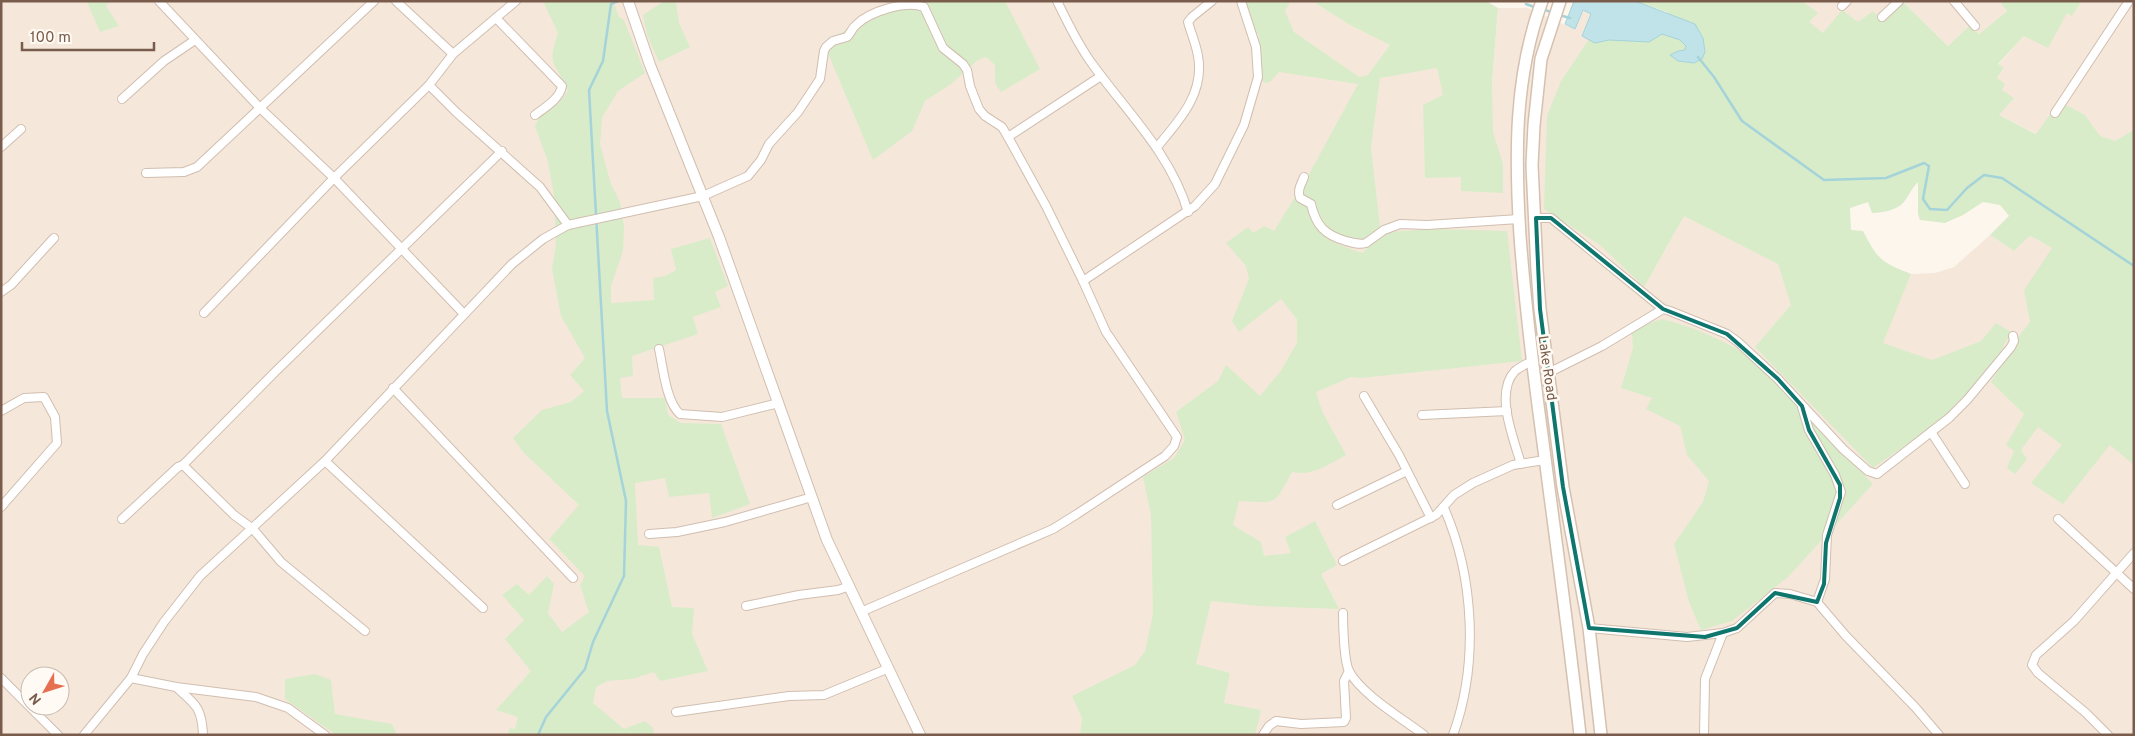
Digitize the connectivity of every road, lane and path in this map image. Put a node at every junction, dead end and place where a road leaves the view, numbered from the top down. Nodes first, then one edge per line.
1 (159, 1) edge
2 (374, 1) edge
3 (396, 1) edge
4 (516, 1) edge
5 (628, 1) edge
6 (1058, 1) edge
7 (1212, 1) edge
8 (1241, 1) edge
9 (1560, 1) edge
10 (1899, 1) edge
11 (1954, 1) edge
12 (2129, 1) edge
13 (1540, 6) edge
14 (1882, 17) dead end
15 (496, 18) junction
16 (1975, 26) dead end
17 (195, 40) junction
18 (453, 54) junction
19 (1101, 76) junction
20 (429, 85) junction
21 (122, 99) dead end
22 (260, 108) junction
23 (2055, 113) dead end
24 (535, 115) dead end
25 (21, 129) dead end
26 (1008, 137) junction
27 (1, 147) edge
28 (1157, 148) junction
29 (502, 151) junction
30 (146, 173) dead end
31 (334, 178) junction
32 (1304, 178) dead end
33 (703, 196) junction
34 (1188, 212) junction
35 (1536, 218) junction
36 (1519, 219) junction
37 (568, 225) junction
38 (54, 238) dead end
39 (401, 248) junction
40 (1083, 281) junction
41 (1, 292) edge
42 (1662, 309) junction
43 (204, 313) dead end
44 (464, 314) junction
45 (2013, 336) dead end
46 (659, 349) dead end
47 (1532, 361) junction
48 (1548, 373) junction
49 (393, 388) junction
50 (1364, 396) dead end
51 (779, 403) junction
52 (1802, 406) junction
53 (1, 411) edge
54 (1507, 412) junction
55 (1422, 415) dead end
56 (1932, 432) junction
57 (1545, 460) junction
58 (325, 461) junction
59 (1521, 464) junction
60 (183, 465) junction
61 (1407, 471) junction
62 (1965, 484) dead end
63 (812, 497) junction
64 (1337, 505) dead end
65 (1, 507) edge
66 (1444, 508) junction
67 (1431, 518) junction
68 (122, 519) dead end
69 (2058, 519) dead end
70 (253, 529) junction
71 (649, 534) dead end
72 (2134, 553) edge
73 (1343, 561) dead end
74 (2118, 572) junction
75 (573, 578) dead end
76 (850, 586) junction
77 (2134, 588) edge
78 (1817, 602) junction
79 (746, 606) dead end
80 (483, 608) dead end
81 (863, 611) junction
82 (1343, 613) dead end
83 (1589, 628) junction
84 (365, 631) dead end
85 (1723, 633) junction
86 (890, 668) junction
87 (1349, 671) junction
88 (1, 678) edge
89 (131, 678) junction
90 (176, 687) junction
91 (676, 712) dead end
92 (58, 735) edge
93 (84, 735) edge
94 (203, 735) edge
95 (325, 735) edge
96 (920, 735) edge
97 (1263, 735) edge
98 (1424, 735) edge
99 (1453, 735) edge
100 (1580, 735) edge
101 (1601, 735) edge
102 (1704, 735) edge
103 (1939, 735) edge
104 (2108, 735) edge

1 - 17 street
2 - 22 street
3 - 18 street
4 - 15 street
5 - 33 street
6 - 19 street
7 - 28 street
8 - 34 street
9 - 35 main road, Lake Road
10 - 14 street
11 - 16 street
12 - 23 street
13 - 36 main road, Lake Road
15 - 18 street
15 - 24 street
17 - 21 street
17 - 22 street
18 - 20 street
19 - 26 street
19 - 28 street
20 - 29 street
20 - 31 street
22 - 30 street
22 - 31 street
25 - 27 street
26 - 33 street
26 - 40 street
28 - 34 street
29 - 37 street
29 - 39 street
31 - 39 street
31 - 43 street
32 - 36 street
33 - 37 street
33 - 51 street
34 - 40 street
35 - 42 street
35 - 48 main road, Lake Road
36 - 47 main road, Lake Road
37 - 44 street
38 - 41 street
39 - 44 street
39 - 60 street
40 - 81 street
42 - 48 street
42 - 52 street
44 - 49 street
45 - 56 street
46 - 51 street
47 - 54 street
47 - 57 main road, Lake Road
48 - 83 main road, Lake Road
49 - 58 street
49 - 75 street
50 - 61 street
51 - 63 street
52 - 56 street
52 - 78 street
53 - 65 street
54 - 55 street
54 - 59 street
56 - 62 street
57 - 59 street
57 - 100 main road, Lake Road
58 - 70 street
58 - 80 street
59 - 66 street
60 - 68 street
60 - 70 street
61 - 64 street
61 - 67 street
63 - 71 street
63 - 76 street
66 - 67 street
66 - 99 street
67 - 73 street
69 - 74 street
70 - 84 street
70 - 89 street
72 - 74 street
74 - 77 street
74 - 104 street
76 - 79 street
76 - 81 street
78 - 85 street
78 - 103 street
81 - 86 street
82 - 87 street
83 - 85 street
83 - 101 main road, Lake Road
85 - 102 street
86 - 91 street
86 - 96 street
87 - 97 street
87 - 98 street
88 - 92 street
89 - 90 street
89 - 93 street
90 - 94 street
90 - 95 street

